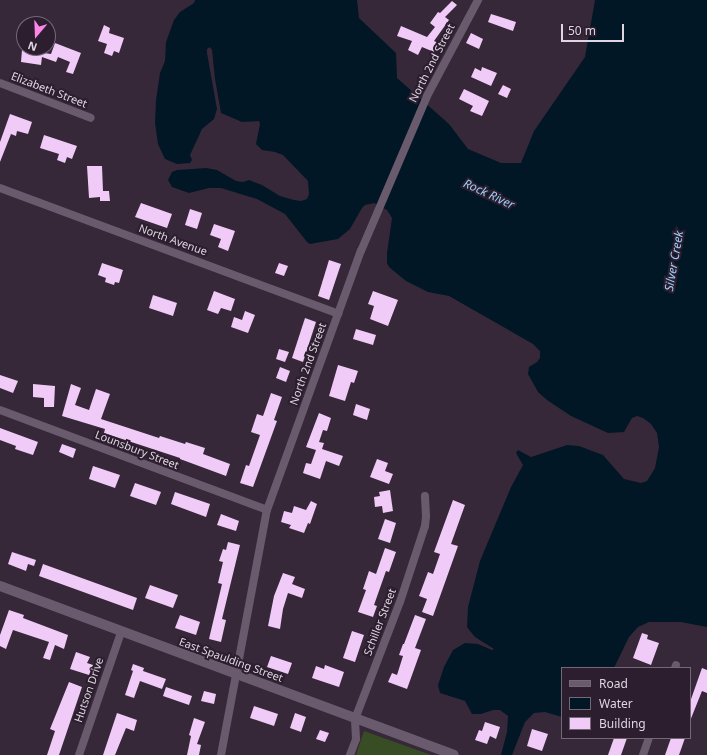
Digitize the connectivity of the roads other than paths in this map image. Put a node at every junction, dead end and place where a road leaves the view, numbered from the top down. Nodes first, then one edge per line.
1 (478, 0) edge
2 (0, 83) edge
3 (91, 118) dead end
4 (0, 188) edge
5 (338, 314) junction
6 (0, 410) edge
7 (425, 496) dead end
8 (267, 510) junction
9 (0, 586) edge
10 (121, 632) junction
11 (236, 675) junction
12 (355, 719) junction
13 (649, 739) edge
14 (79, 755) edge
15 (221, 755) edge
16 (350, 755) edge
17 (454, 755) edge
18 (643, 755) edge

1 - 5 street, North 2nd Street
2 - 3 street, Elizabeth Street
4 - 5 street, North Avenue
5 - 8 street, North 2nd Street
6 - 8 street, Lounsbury Street
7 - 12 street, Schiller Street
8 - 11 street, North 2nd Street
9 - 10 street, East Spaulding Street
10 - 11 street, East Spaulding Street
10 - 14 street, Hutson Drive
11 - 12 street, East Spaulding Street
11 - 15 street, North 2nd Street
12 - 16 street, Schiller Street
12 - 17 street, East Spaulding Street
13 - 18 street

